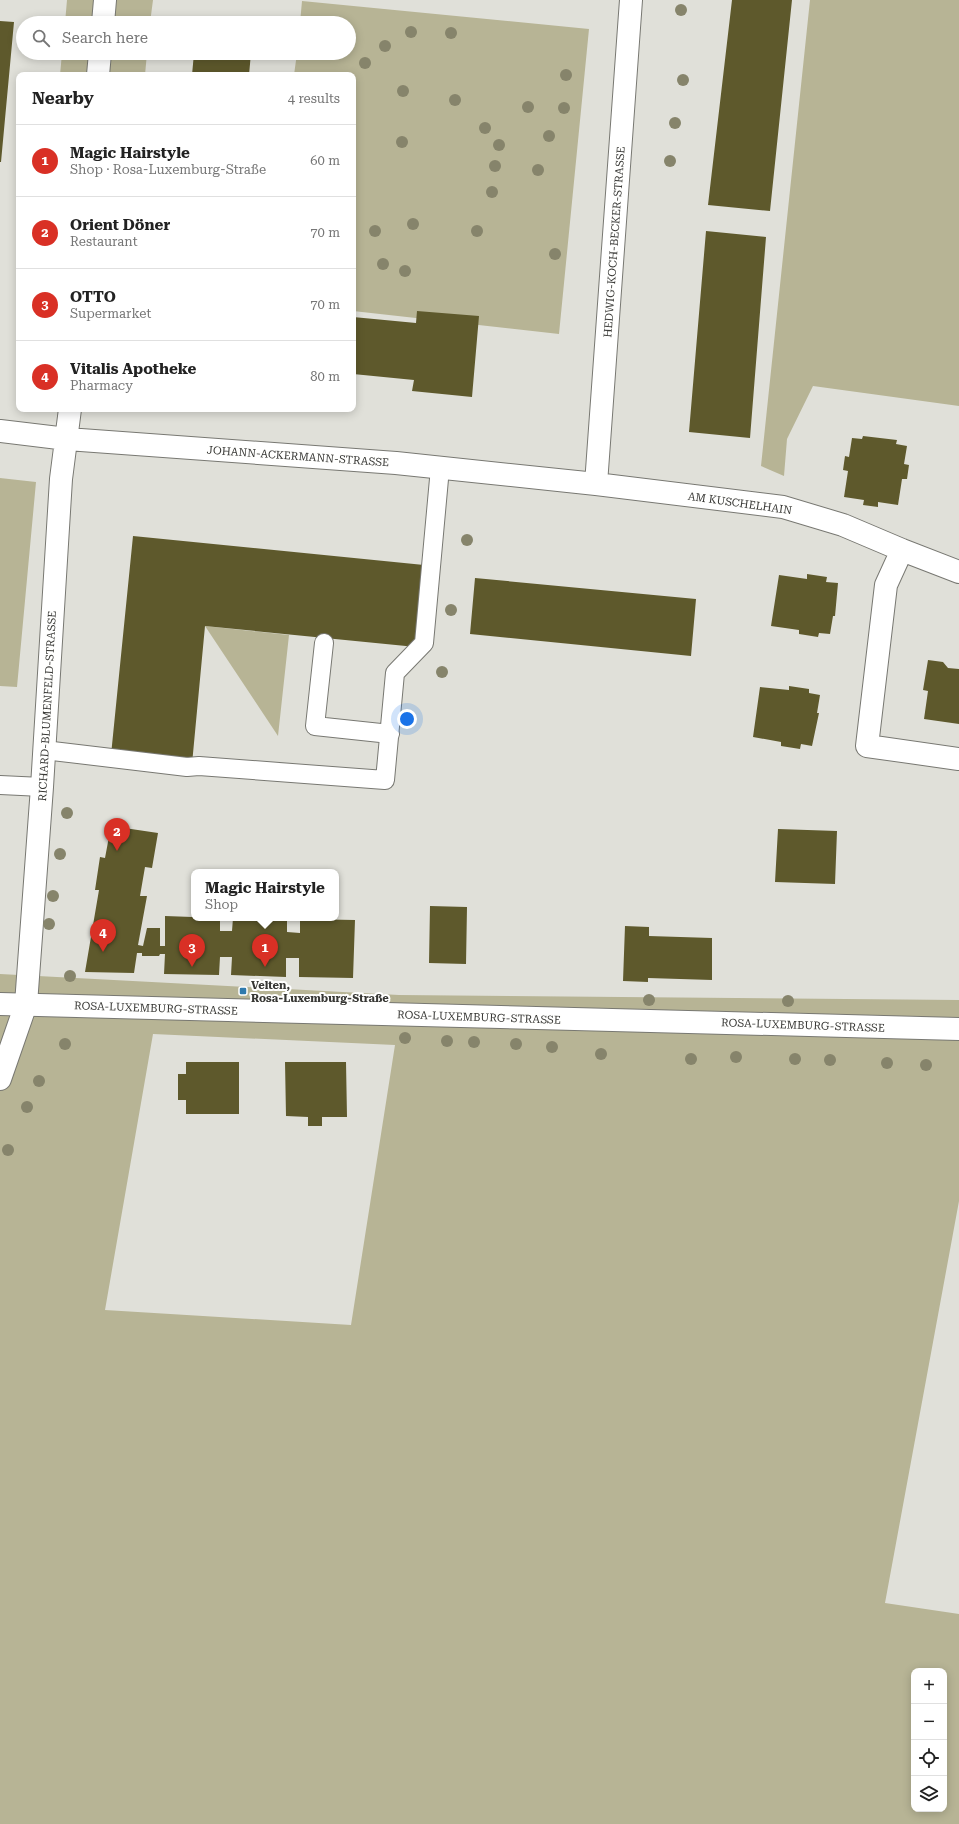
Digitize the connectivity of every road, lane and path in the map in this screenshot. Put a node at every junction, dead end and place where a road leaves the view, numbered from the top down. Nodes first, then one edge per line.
1 (104, 0) edge
2 (631, 0) edge
3 (103, 16) edge
4 (99, 60) edge
5 (98, 72) edge
6 (70, 412) edge
7 (0, 431) edge
8 (67, 439) junction
9 (440, 468) junction
10 (596, 484) junction
11 (902, 550) junction
12 (959, 572) edge
13 (324, 643) dead end
14 (390, 734) junction
15 (44, 750) junction
16 (959, 759) edge
17 (0, 785) edge
18 (42, 787) junction
19 (0, 1004) edge
20 (26, 1004) junction
21 (959, 1029) edge
22 (0, 1079) edge

1 - 3 street
2 - 10 street, HEDWIG-KOCH-BECKER-STRASSE
4 - 5 street
6 - 8 street, RICHARD-BLUMENFELD-STRASSE
7 - 8 street, JOHANN-ACKERMANN-STRASSE
8 - 9 street, JOHANN-ACKERMANN-STRASSE
8 - 15 street, RICHARD-BLUMENFELD-STRASSE
9 - 10 street, JOHANN-ACKERMANN-STRASSE
9 - 14 lane
10 - 11 street, AM KUSCHELHAIN
11 - 12 street, AM KUSCHELHAIN
11 - 16 street
13 - 14 lane
14 - 15 lane
15 - 18 street, RICHARD-BLUMENFELD-STRASSE
17 - 18 lane
18 - 20 street, RICHARD-BLUMENFELD-STRASSE
19 - 20 street, ROSA-LUXEMBURG-STRASSE
20 - 21 street, ROSA-LUXEMBURG-STRASSE
20 - 22 street, RICHARD-BLUMENFELD-STRASSE

